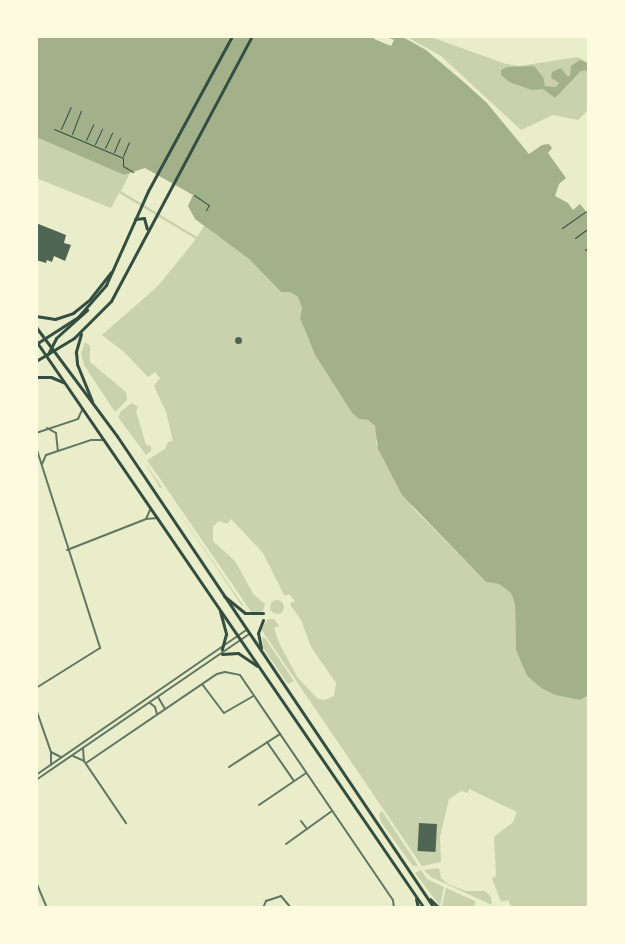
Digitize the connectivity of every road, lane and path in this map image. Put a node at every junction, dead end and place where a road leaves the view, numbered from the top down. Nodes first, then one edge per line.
1 (232, 36) edge
2 (252, 36) edge
3 (71, 107) dead end
4 (81, 111) dead end
5 (93, 125) dead end
6 (54, 129) dead end
7 (102, 129) dead end
8 (60, 131) junction
9 (112, 133) dead end
10 (71, 136) junction
11 (120, 138) dead end
12 (85, 142) junction
13 (129, 142) dead end
14 (95, 146) junction
15 (104, 150) junction
16 (113, 154) junction
17 (123, 158) junction
18 (133, 172) dead end
19 (194, 195) dead end
20 (206, 210) dead end
21 (586, 211) dead end
22 (134, 220) junction
23 (562, 228) dead end
24 (589, 228) edge
25 (147, 230) junction
26 (575, 238) dead end
27 (589, 247) edge
28 (585, 250) dead end
29 (114, 268) junction
30 (89, 308) junction
31 (36, 316) edge
32 (36, 327) edge
33 (41, 332) junction
34 (81, 332) junction
35 (46, 338) junction
36 (36, 341) edge
37 (51, 345) junction
38 (56, 350) junction
39 (48, 355) junction
40 (60, 357) junction
41 (36, 361) edge
42 (52, 363) junction
43 (36, 377) edge
44 (65, 382) junction
45 (92, 403) junction
46 (82, 407) junction
47 (47, 428) junction
48 (36, 433) edge
49 (106, 442) junction
50 (37, 448) edge
51 (58, 452) junction
52 (46, 455) junction
53 (42, 466) junction
54 (151, 508) junction
55 (157, 518) junction
56 (146, 519) junction
57 (68, 550) junction
58 (223, 596) junction
59 (219, 607) junction
60 (262, 614) dead end
61 (263, 620) dead end
62 (245, 628) junction
63 (236, 632) junction
64 (239, 636) junction
65 (250, 636) junction
66 (242, 642) junction
67 (222, 649) junction
68 (222, 654) junction
69 (263, 656) junction
70 (260, 668) junction
71 (202, 684) junction
72 (36, 688) edge
73 (255, 696) junction
74 (158, 697) junction
75 (150, 703) junction
76 (36, 709) edge
77 (165, 709) junction
78 (157, 714) junction
79 (280, 734) junction
80 (267, 742) junction
81 (75, 748) junction
82 (83, 748) junction
83 (51, 752) junction
84 (78, 752) junction
85 (72, 756) junction
86 (61, 757) junction
87 (85, 762) junction
88 (51, 765) junction
89 (229, 767) dead end
90 (306, 773) junction
91 (36, 775) edge
92 (36, 780) edge
93 (294, 781) junction
94 (258, 805) dead end
95 (332, 811) junction
96 (301, 821) dead end
97 (126, 823) dead end
98 (307, 829) junction
99 (286, 844) dead end
100 (36, 882) edge
101 (426, 895) junction
102 (417, 897) junction
103 (47, 908) edge
104 (263, 908) edge
105 (291, 908) edge
106 (394, 908) edge
107 (418, 908) edge
108 (423, 908) edge
109 (434, 908) edge
110 (440, 908) edge

1 - 22 main road
2 - 25 main road
3 - 8 path
4 - 10 path
5 - 12 path
6 - 8 path
7 - 14 path
8 - 10 path
9 - 15 path
10 - 12 path
11 - 16 path
12 - 14 path
13 - 17 path
14 - 15 path
15 - 16 path
16 - 17 path
17 - 18 path
19 - 20 path
21 - 23 path
22 - 25 main road
22 - 29 main road
24 - 26 path
25 - 34 main road
27 - 28 path
29 - 30 main road
29 - 31 main road
30 - 35 main road
30 - 37 main road
32 - 33 main road
33 - 35 main road
33 - 36 main road
34 - 38 main road
34 - 45 main road
35 - 36 main road
35 - 37 main road
36 - 39 main road
37 - 38 main road
37 - 39 main road
38 - 39 main road
38 - 40 main road
39 - 41 main road
39 - 42 main road
40 - 42 main road
40 - 45 main road
42 - 44 main road
43 - 44 main road
44 - 46 main road
45 - 58 main road
46 - 47 street
46 - 49 main road
47 - 48 street
47 - 51 street
49 - 51 street
49 - 54 main road
50 - 52 street
50 - 53 street
51 - 52 street
52 - 53 street
53 - 57 street
54 - 55 main road
54 - 56 street
55 - 56 street
55 - 59 main road
56 - 57 street
57 - 72 street
58 - 60 main road
58 - 62 main road
59 - 63 main road
59 - 67 main road
61 - 69 main road
62 - 63 main road
62 - 64 street
62 - 65 main road
63 - 64 main road
64 - 66 main road
64 - 67 street
65 - 66 main road
65 - 69 main road
66 - 68 street
66 - 70 main road
67 - 81 street
68 - 70 main road
68 - 74 street
69 - 101 main road
70 - 102 main road
71 - 73 street
71 - 73 street
71 - 77 street
73 - 79 street
74 - 75 street
74 - 77 street
75 - 78 street
75 - 82 street
76 - 83 street
77 - 78 street
78 - 87 street
79 - 80 street
79 - 90 street
80 - 89 street
80 - 93 street
81 - 84 street
81 - 86 street
82 - 84 street
82 - 87 street
83 - 86 street
83 - 88 street
84 - 85 street
85 - 87 street
85 - 92 street
86 - 88 street
87 - 97 street
88 - 91 street
90 - 93 street
90 - 95 street
93 - 94 street
95 - 98 street
95 - 106 street
96 - 98 street
98 - 99 street
100 - 103 street
101 - 109 main road
101 - 110 main road
102 - 107 main road
102 - 108 main road
104 - 105 street

